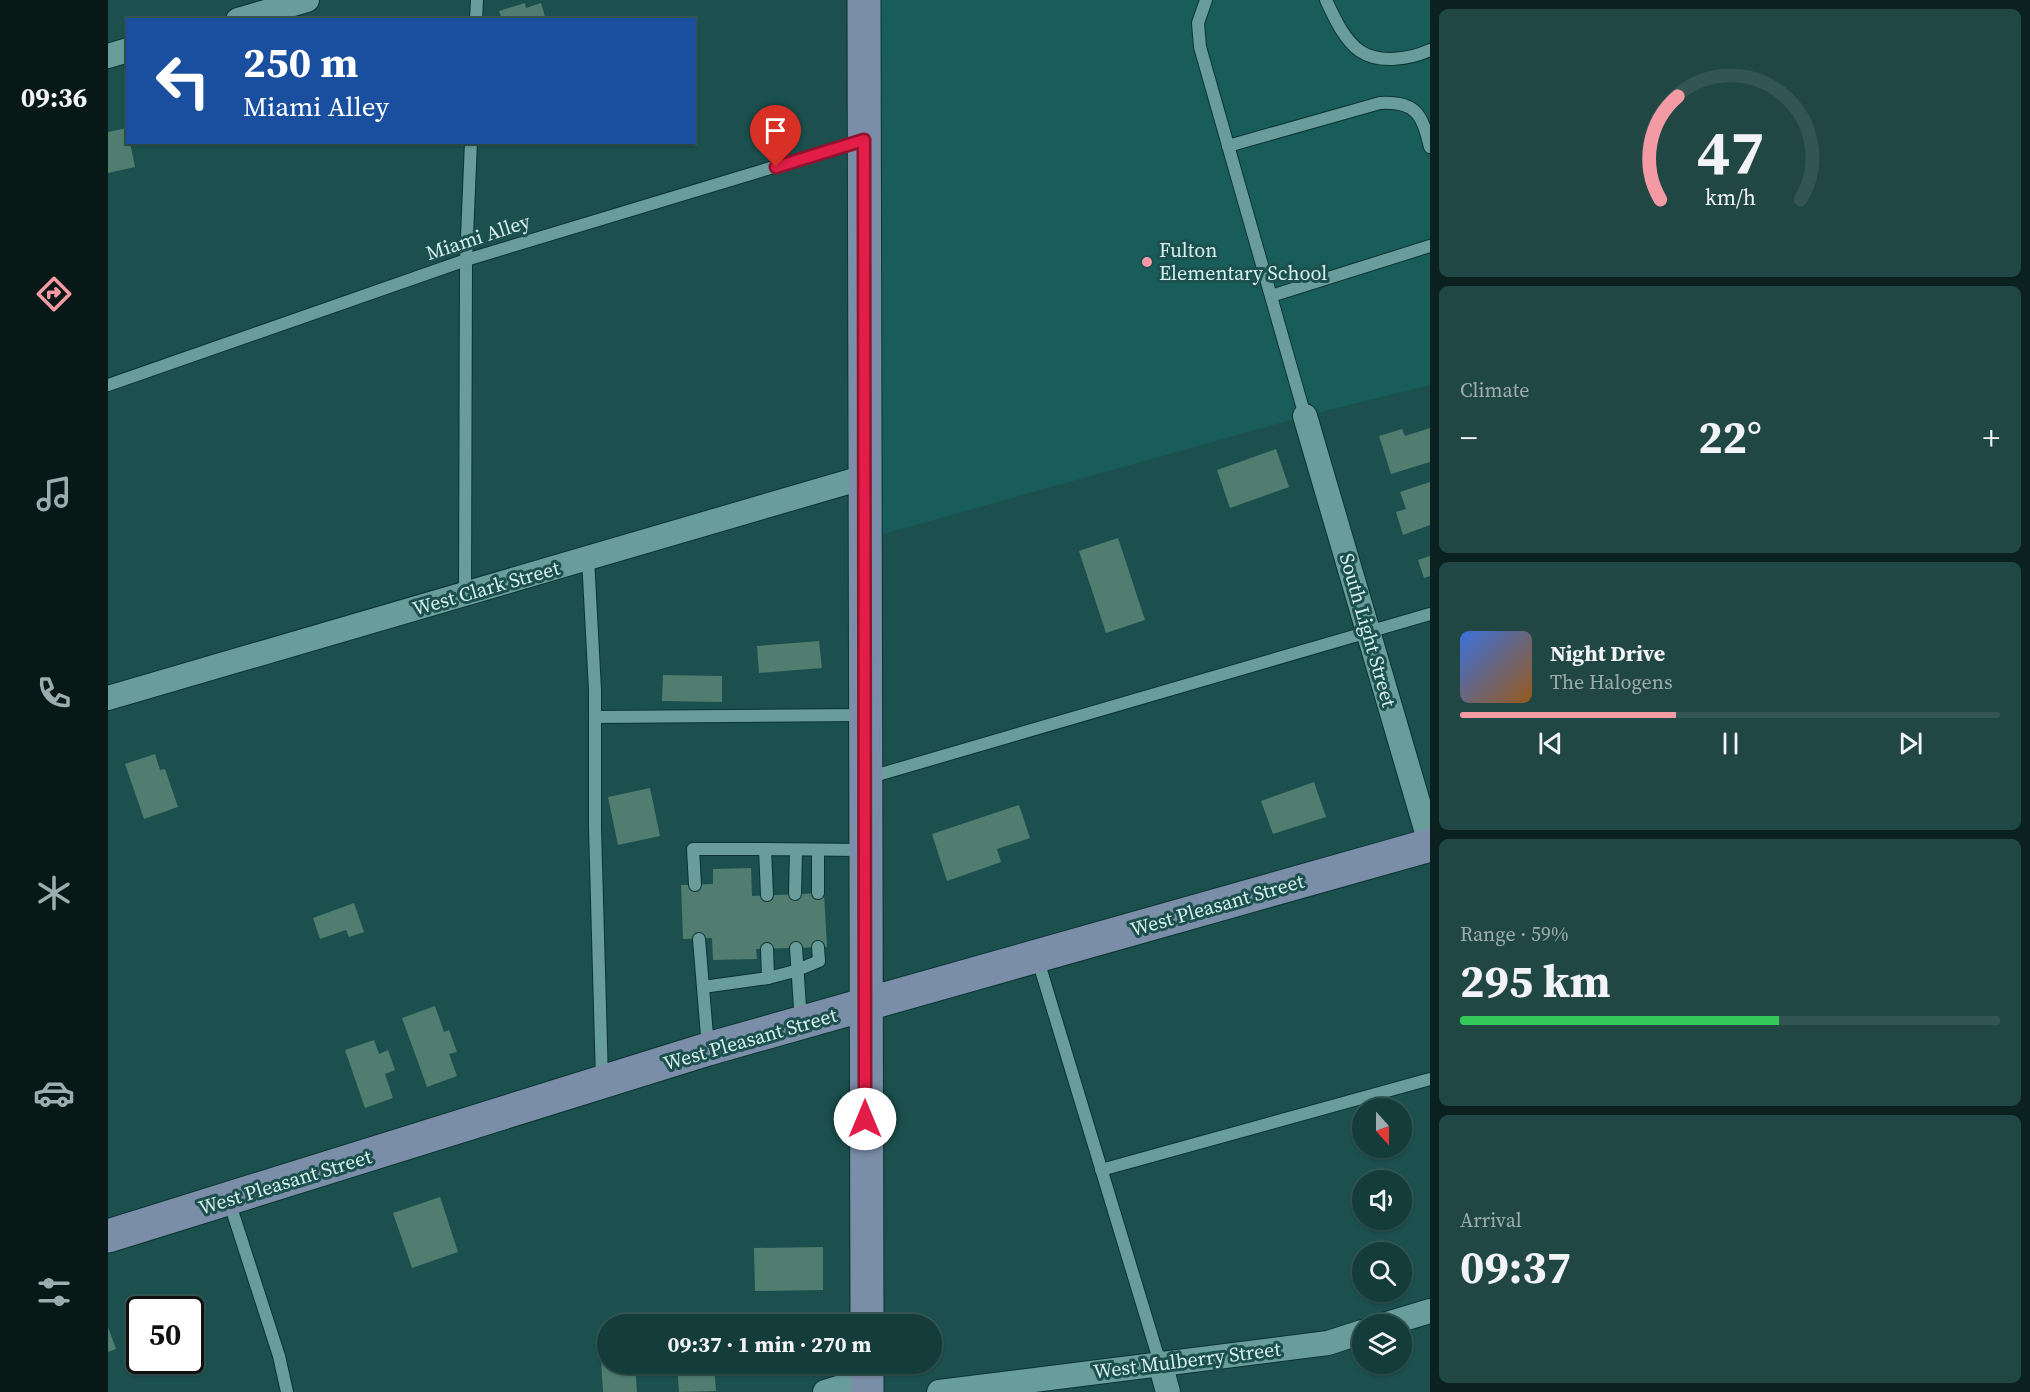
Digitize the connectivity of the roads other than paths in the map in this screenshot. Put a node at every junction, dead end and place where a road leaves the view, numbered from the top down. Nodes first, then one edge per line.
1 (308, 0) edge
2 (477, 0) edge
3 (864, 0) edge
4 (1206, 0) edge
5 (1324, 0) edge
6 (245, 18) edge
7 (476, 18) edge
8 (1430, 50) edge
9 (126, 51) edge
10 (108, 56) edge
11 (864, 140) junction
12 (471, 144) edge
13 (1228, 146) junction
14 (1430, 147) edge
15 (1430, 246) edge
16 (466, 260) junction
17 (1271, 296) junction
18 (108, 384) edge
19 (1305, 416) joint
20 (864, 477) junction
21 (588, 558) junction
22 (465, 594) junction
23 (1430, 614) edge
24 (1368, 631) junction
25 (108, 698) edge
26 (864, 715) junction
27 (595, 717) junction
28 (864, 779) junction
29 (1430, 844) edge
30 (765, 849) junction
31 (796, 850) junction
32 (818, 850) junction
33 (864, 850) junction
34 (695, 885) dead end
35 (818, 893) dead end
36 (795, 894) dead end
37 (766, 895) dead end
38 (699, 939) dead end
39 (818, 947) dead end
40 (796, 948) dead end
41 (767, 949) dead end
42 (1037, 957) junction
43 (795, 971) junction
44 (768, 978) junction
45 (703, 987) junction
46 (865, 1006) junction
47 (801, 1023) junction
48 (708, 1049) junction
49 (1430, 1079) edge
50 (602, 1084) junction
51 (1101, 1170) junction
52 (229, 1199) junction
53 (108, 1236) edge
54 (1430, 1311) edge
55 (867, 1314) edge
56 (1412, 1316) edge
57 (1352, 1335) edge
58 (1160, 1363) junction
59 (867, 1378) edge
60 (287, 1392) edge
61 (825, 1392) edge
62 (939, 1392) edge
63 (1168, 1392) edge

1 - 6 street
2 - 7 lane
3 - 11 street
4 - 13 lane
5 - 8 lane
9 - 10 street
11 - 16 lane, Miami Alley
11 - 20 street
12 - 16 lane
13 - 14 lane
13 - 17 lane
15 - 17 lane
16 - 18 lane, Miami Alley
16 - 22 lane
17 - 19 lane
19 - 24 street, South Light Street
20 - 21 street, West Clark Street
20 - 26 street
21 - 22 street, West Clark Street
21 - 27 lane
22 - 25 street, West Clark Street
23 - 24 lane
24 - 28 lane
24 - 29 street, South Light Street
26 - 27 lane
26 - 28 street
27 - 50 lane
28 - 33 street
29 - 42 street, West Pleasant Street
30 - 31 lane
30 - 34 lane
30 - 37 lane
31 - 32 lane
31 - 36 lane
32 - 33 lane
32 - 35 lane
33 - 46 street
38 - 45 lane
39 - 43 lane
40 - 43 lane
41 - 44 lane
42 - 46 street, West Pleasant Street
42 - 51 lane
43 - 44 lane
43 - 47 lane
44 - 45 lane
45 - 48 lane
46 - 47 street, West Pleasant Street
46 - 55 street
47 - 48 street, West Pleasant Street
48 - 50 street, West Pleasant Street
49 - 51 lane
50 - 52 street, West Pleasant Street
51 - 58 lane
52 - 53 street, West Pleasant Street
52 - 60 lane
54 - 56 street
57 - 58 street, West Mulberry Street
58 - 62 street, West Mulberry Street
58 - 63 street
59 - 61 street

